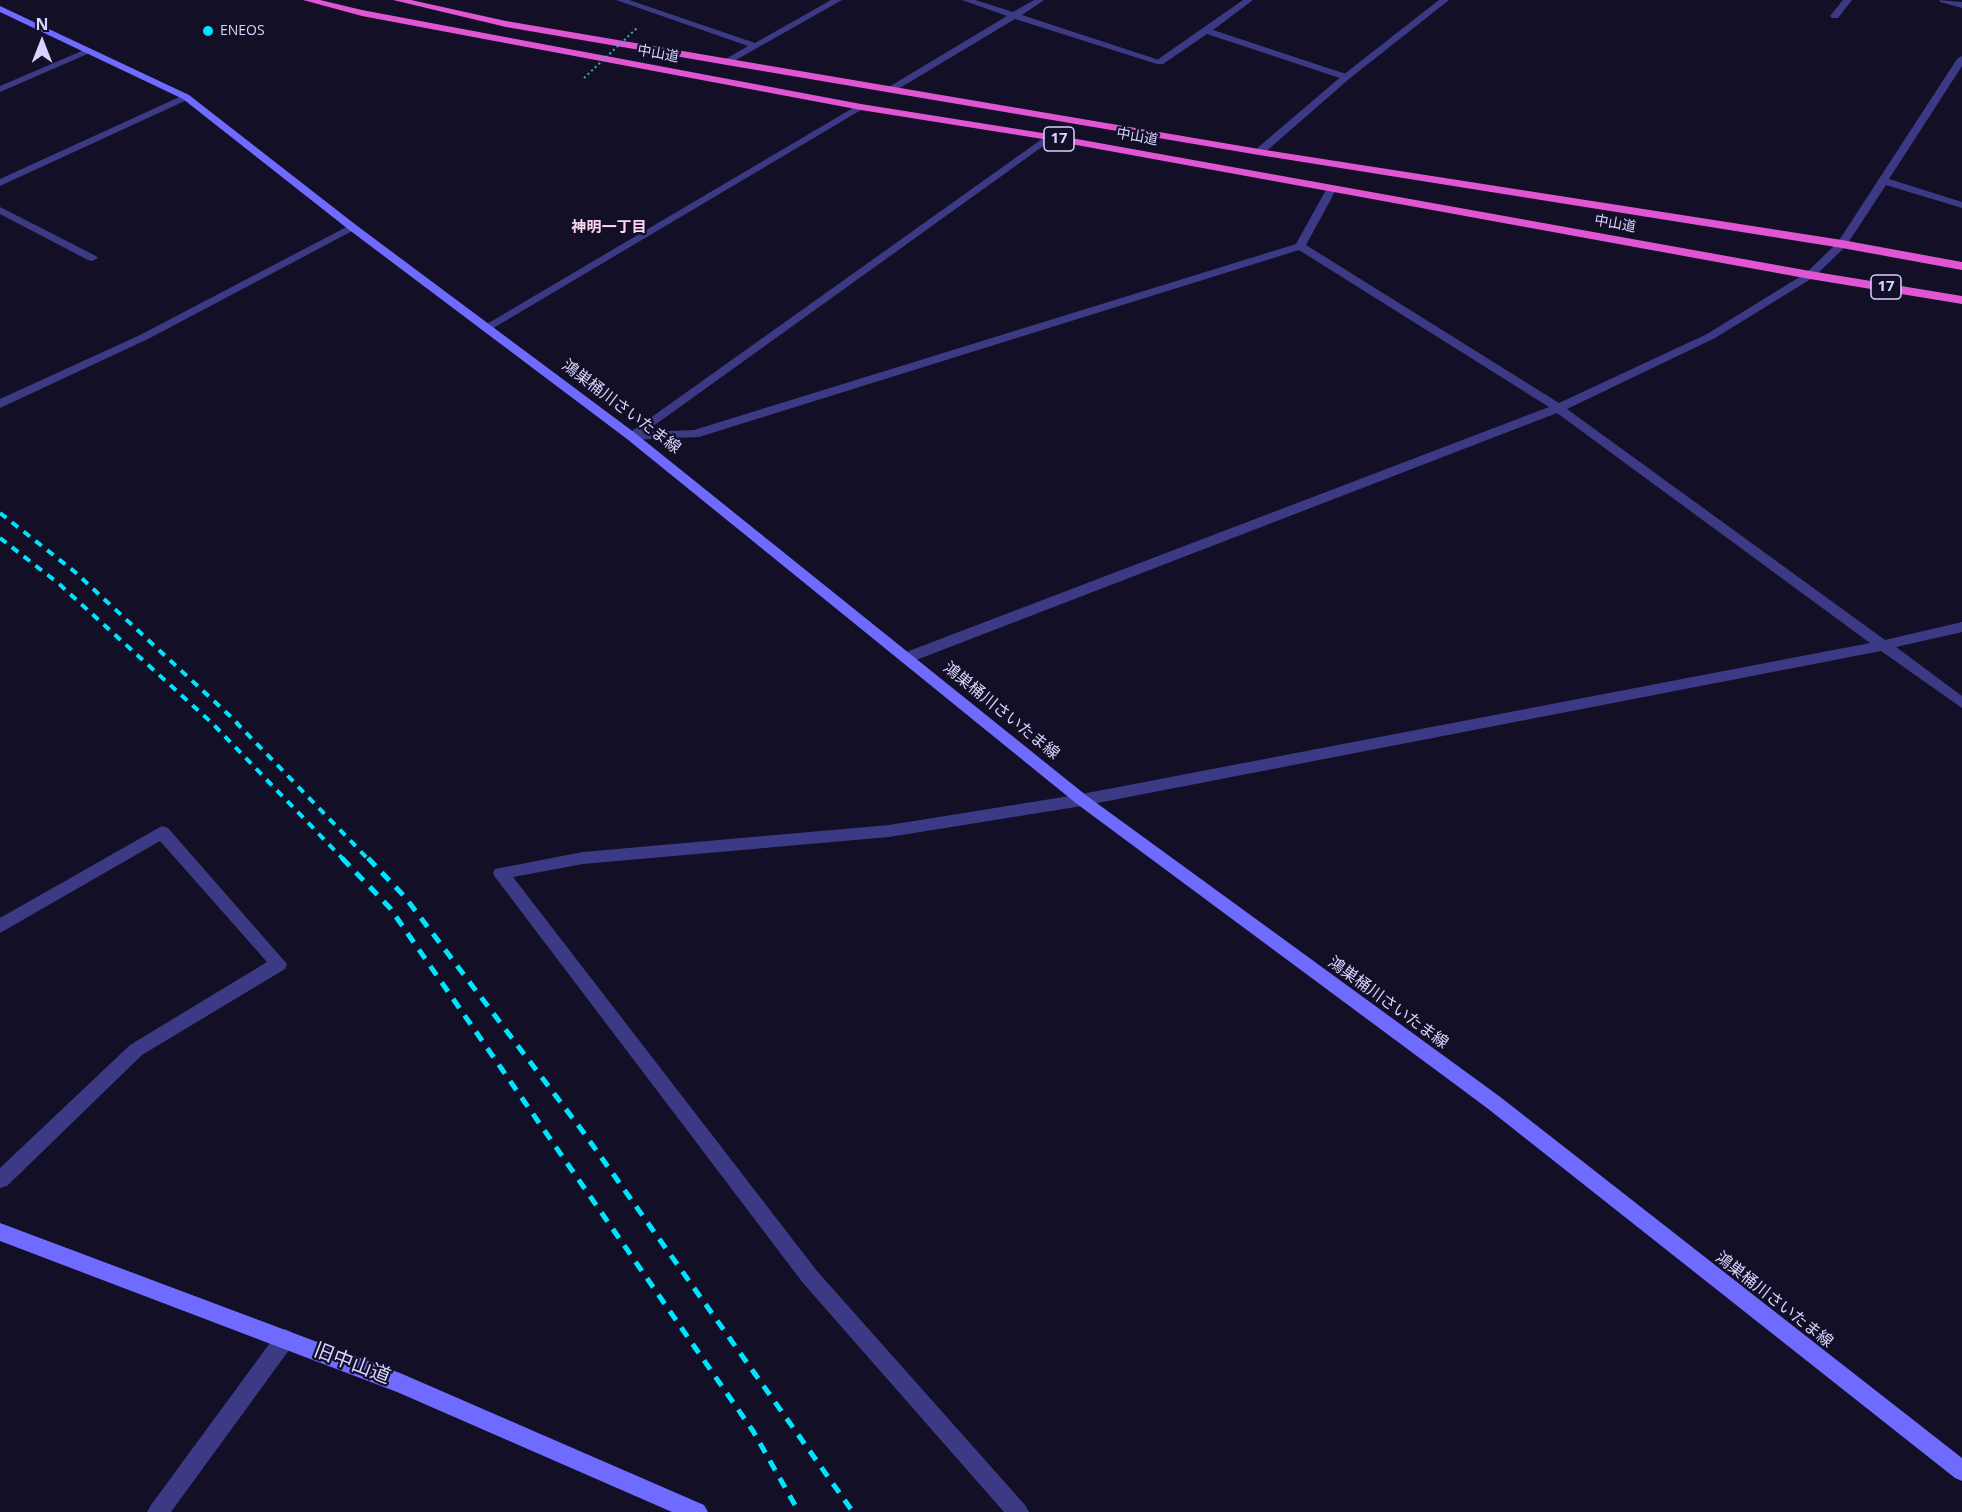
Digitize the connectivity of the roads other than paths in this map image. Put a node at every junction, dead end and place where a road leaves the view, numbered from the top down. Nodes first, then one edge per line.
1 (308, 0) edge
2 (398, 0) edge
3 (838, 0) edge
4 (966, 0) edge
5 (1040, 0) edge
6 (1249, 0) edge
7 (1445, 0) edge
8 (1848, 0) edge
9 (1942, 0) edge
10 (628, 1) edge
11 (1962, 5) edge
12 (2, 12) edge
13 (1015, 16) junction
14 (1835, 16) dead end
15 (1205, 30) junction
16 (756, 46) junction
17 (87, 52) junction
18 (1962, 59) edge
19 (727, 62) junction
20 (1346, 77) junction
21 (0, 89) edge
22 (890, 90) junction
23 (186, 97) junction
24 (861, 107) junction
25 (1049, 137) junction
26 (1259, 152) junction
27 (1882, 180) junction
28 (0, 183) edge
29 (1332, 188) junction
30 (1962, 205) edge
31 (0, 210) edge
32 (352, 227) junction
33 (1842, 244) junction
34 (1300, 246) junction
35 (92, 258) dead end
36 (1962, 266) edge
37 (1810, 275) junction
38 (1962, 300) edge
39 (486, 328) junction
40 (0, 404) edge
41 (1558, 408) junction
42 (631, 436) junction
43 (1962, 627) edge
44 (1885, 645) junction
45 (906, 658) junction
46 (1962, 703) edge
47 (1082, 800) junction
48 (0, 926) edge
49 (0, 1180) edge
50 (0, 1232) edge
51 (285, 1339) junction
52 (1962, 1471) edge
53 (158, 1512) edge
54 (697, 1512) edge
55 (1018, 1512) edge

1 - 24 highway, 中山道 / 17
2 - 19 highway, 中山道 / 17
3 - 16 street
4 - 13 street
5 - 13 street
6 - 15 street
7 - 20 street
8 - 14 street
9 - 11 street
10 - 16 street
12 - 17 main road, 鴻巣桶川さいたま線
13 - 15 street
13 - 22 street
15 - 20 street
16 - 19 street
17 - 21 street
17 - 23 main road, 鴻巣桶川さいたま線
18 - 27 street
19 - 22 highway, 中山道 / 17
20 - 26 street
22 - 26 highway, 中山道 / 17
23 - 28 street
23 - 32 main road, 鴻巣桶川さいたま線
24 - 25 highway, 中山道 / 17
24 - 39 street
25 - 29 highway, 中山道 / 17
25 - 42 street
26 - 33 highway, 中山道 / 17
27 - 30 street
27 - 33 street
29 - 34 street
29 - 37 highway, 中山道 / 17
31 - 35 street
32 - 39 main road, 鴻巣桶川さいたま線
32 - 40 street
33 - 36 highway, 中山道 / 17
33 - 37 street
34 - 41 street
34 - 42 street
37 - 38 highway, 中山道 / 17
37 - 41 street
39 - 42 main road, 鴻巣桶川さいたま線
41 - 44 street
41 - 45 street
42 - 45 main road, 鴻巣桶川さいたま線
43 - 44 street
44 - 46 street
44 - 47 street
45 - 47 main road, 鴻巣桶川さいたま線
47 - 52 main road, 鴻巣桶川さいたま線
47 - 55 street
48 - 49 street
50 - 51 main road, 旧中山道
51 - 53 street
51 - 54 main road, 旧中山道

